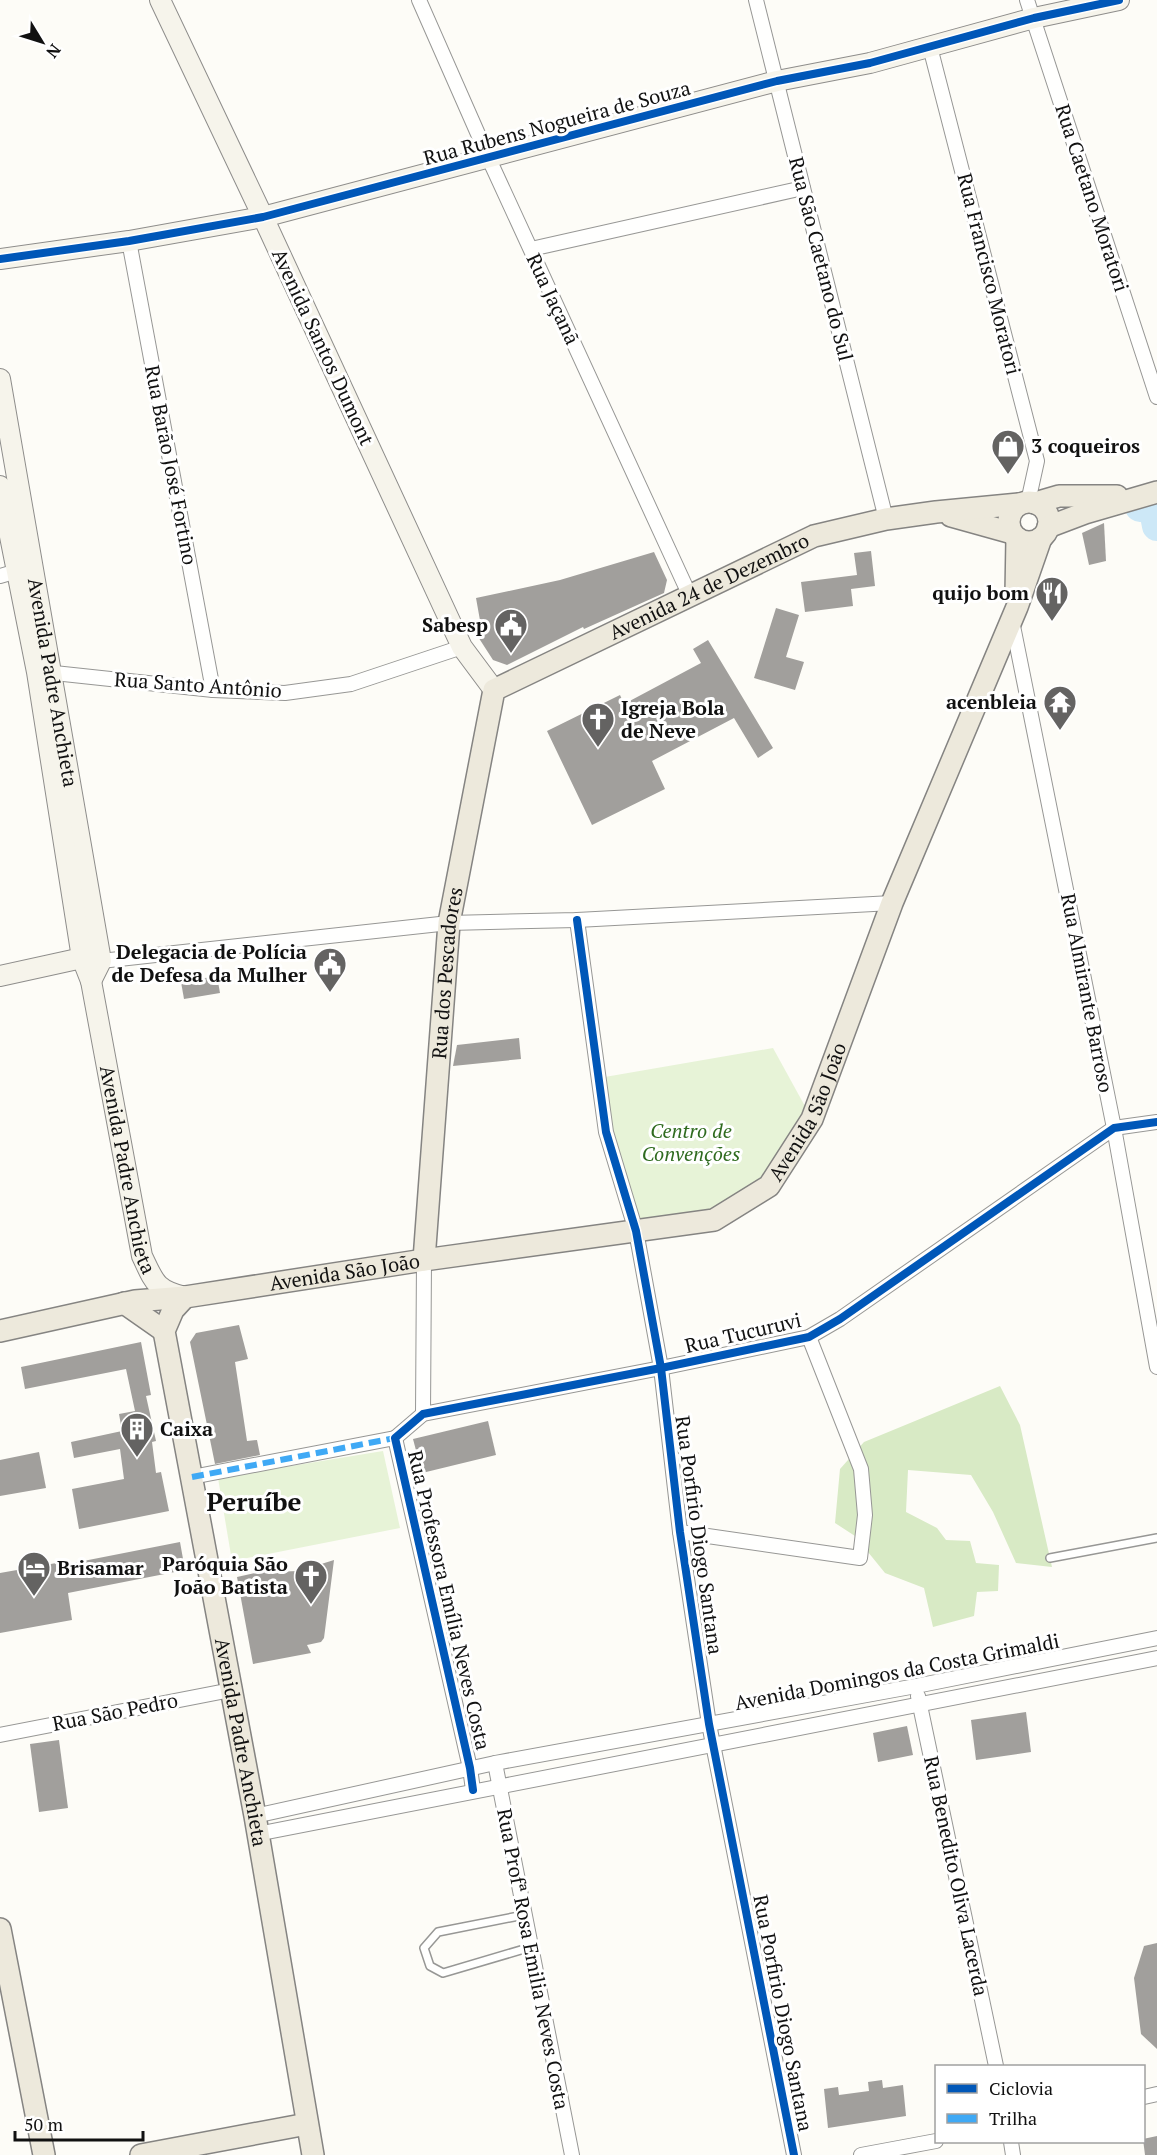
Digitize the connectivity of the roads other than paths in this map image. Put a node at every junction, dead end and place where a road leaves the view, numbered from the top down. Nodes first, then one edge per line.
1 (160, 0) edge
2 (419, 0) edge
3 (756, 0) edge
4 (1119, 0) edge
5 (1030, 9) edge
6 (930, 46) junction
7 (777, 81) junction
8 (489, 159) junction
9 (803, 188) junction
10 (263, 217) junction
11 (129, 241) junction
12 (531, 249) junction
13 (0, 259) edge
14 (0, 379) edge
15 (1157, 397) edge
16 (0, 486) edge
17 (1148, 494) edge
18 (1028, 503) junction
19 (936, 512) junction
20 (886, 519) junction
21 (1045, 532) junction
22 (1014, 535) junction
23 (17, 571) edge
24 (690, 596) junction
25 (1015, 613) junction
26 (462, 647) junction
27 (44, 672) junction
28 (213, 690) junction
29 (494, 690) junction
30 (892, 903) junction
31 (577, 920) junction
32 (450, 923) junction
33 (92, 959) junction
34 (0, 976) edge
35 (1157, 1122) edge
36 (1114, 1128) junction
37 (636, 1231) junction
38 (424, 1260) junction
39 (185, 1297) junction
40 (124, 1303) junction
41 (0, 1331) edge
42 (164, 1331) junction
43 (809, 1337) junction
44 (1157, 1367) edge
45 (661, 1368) junction
46 (423, 1414) junction
47 (395, 1438) junction
48 (192, 1477) junction
49 (680, 1532) junction
50 (1157, 1538) edge
51 (1050, 1558) dead end
52 (1157, 1638) edge
53 (1157, 1658) edge
54 (916, 1686) junction
55 (231, 1690) junction
56 (920, 1705) junction
57 (709, 1724) junction
58 (0, 1735) edge
59 (713, 1746) junction
60 (495, 1763) junction
61 (470, 1768) junction
62 (500, 1785) junction
63 (473, 1791) junction
64 (256, 1825) junction
65 (524, 1915) junction
66 (0, 1929) edge
67 (531, 1947) junction
68 (996, 2065) edge
69 (307, 2124) junction
70 (935, 2141) edge
71 (44, 2155) edge
72 (141, 2155) edge
73 (313, 2155) edge
74 (572, 2155) edge
75 (794, 2155) edge
76 (861, 2155) edge

1 - 10 street, Avenida Santos Dumont
2 - 8 street, Rua Jaçanã
3 - 7 street, Rua São Caetano do Sul
4 - 5 street, Rua Rubens Nogueira de Souza
5 - 6 street, Rua Rubens Nogueira de Souza
5 - 15 street, Rua Caetano Moratori
6 - 7 street, Rua Rubens Nogueira de Souza
6 - 18 street, Rua Francisco Moratori
7 - 8 street, Rua Rubens Nogueira de Souza
7 - 9 street, Rua São Caetano do Sul
8 - 10 street, Rua Rubens Nogueira de Souza
8 - 12 street, Rua Jaçanã
9 - 12 street
9 - 20 street, Rua São Caetano do Sul
10 - 11 street, Rua Rubens Nogueira de Souza
10 - 26 street, Avenida Santos Dumont
11 - 13 street, Rua Rubens Nogueira de Souza
11 - 28 street, Rua Barão José Fortino
12 - 24 street, Rua Jaçanã
14 - 23 street, Avenida Padre Anchieta
16 - 23 street, Avenida Padre Anchieta
17 - 18 main road, Avenida 24 de Dezembro
17 - 21 main road, Avenida 24 de Dezembro
18 - 19 main road, Avenida 24 de Dezembro
18 - 21 main road
18 - 22 main road
19 - 20 main road, Avenida 24 de Dezembro
19 - 22 main road, Avenida 24 de Dezembro
20 - 24 main road, Avenida 24 de Dezembro
21 - 22 main road
21 - 25 main road, Avenida São João
22 - 25 main road
23 - 27 street, Avenida Padre Anchieta
24 - 29 main road, Avenida 24 de Dezembro
25 - 30 main road, Avenida São João
25 - 36 street, Rua Almirante Barroso
26 - 28 street, Rua Santo Antônio
26 - 29 street, Avenida Santos Dumont
27 - 28 street, Rua Santo Antônio
27 - 33 street, Avenida Padre Anchieta
29 - 32 main road, Rua dos Pescadores
30 - 31 street
30 - 37 main road, Avenida São João
31 - 32 street
31 - 37 street, Rua Porfirio Diogo Santana
32 - 33 street
32 - 38 main road, Rua dos Pescadores
33 - 34 street
33 - 39 street, Avenida Padre Anchieta
35 - 36 street, Rua Tucuruvi
36 - 43 street, Rua Tucuruvi
36 - 44 street, Rua Almirante Barroso
37 - 38 main road, Avenida São João
37 - 45 street, Rua Porfirio Diogo Santana
38 - 39 main road, Avenida São João
38 - 46 street
39 - 40 main road, Avenida São João
39 - 42 main road
40 - 41 main road, Avenida São João
40 - 42 main road
42 - 48 main road, Avenida Padre Anchieta
43 - 45 street, Rua Tucuruvi
43 - 49 street
45 - 46 street, Rua Tucuruvi
45 - 49 street, Rua Porfirio Diogo Santana
46 - 47 street, Rua Tucuruvi
47 - 48 street
47 - 61 street, Rua Professora Emília Neves Costa
48 - 55 main road, Avenida Padre Anchieta
49 - 57 street, Rua Porfirio Diogo Santana
50 - 51 lane
52 - 54 street, Avenida Domingos da Costa Grimaldi
53 - 56 street, Avenida Domingos da Costa Grimaldi
54 - 56 street, Rua Benedito Oliva Lacerda
54 - 57 street, Avenida Domingos da Costa Grimaldi
55 - 58 street, Rua São Pedro
55 - 64 main road, Avenida Padre Anchieta
56 - 59 street, Avenida Domingos da Costa Grimaldi
56 - 68 street, Rua Benedito Oliva Lacerda
57 - 59 street, Rua Porfirio Diogo Santana
57 - 60 street, Avenida Domingos da Costa Grimaldi
59 - 62 street, Avenida Domingos da Costa Grimaldi
59 - 75 street, Rua Porfirio Diogo Santana
60 - 61 street, Avenida Domingos da Costa Grimaldi
60 - 62 street, Rua Profª Rosa Emilia Neves Costa
61 - 63 street, Rua Professora Emília Neves Costa
61 - 64 street, Avenida Domingos da Costa Grimaldi
62 - 63 street, Avenida Domingos da Costa Grimaldi
62 - 65 street, Rua Profª Rosa Emilia Neves Costa
63 - 64 street, Avenida Domingos da Costa Grimaldi
64 - 69 main road, Avenida Padre Anchieta
65 - 67 street, Rua Profª Rosa Emilia Neves Costa
65 - 67 lane
66 - 71 main road
67 - 74 street, Rua Profª Rosa Emilia Neves Costa
69 - 72 main road
69 - 73 main road, Avenida Padre Anchieta
70 - 76 street

